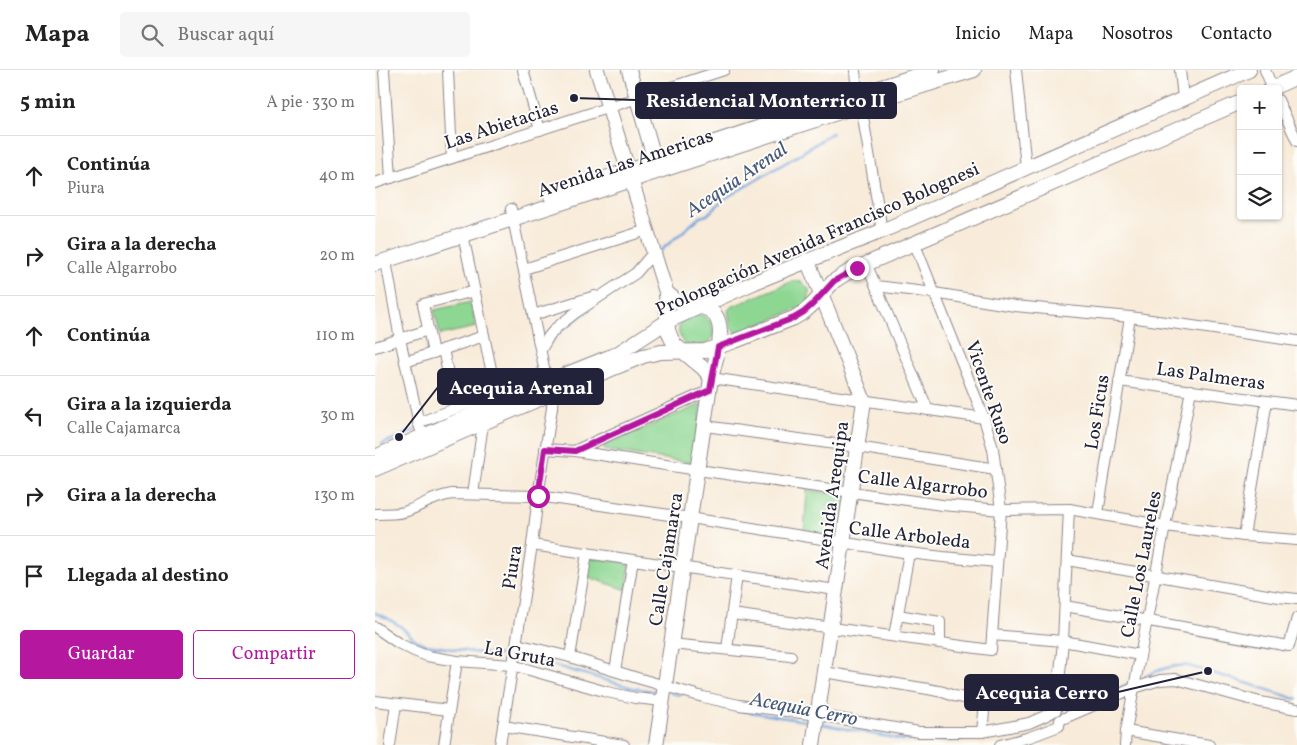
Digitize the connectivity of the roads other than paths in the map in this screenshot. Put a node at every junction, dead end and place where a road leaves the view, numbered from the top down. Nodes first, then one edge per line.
1 (384, 70) edge
2 (448, 70) edge
3 (523, 70) edge
4 (597, 70) edge
5 (629, 70) edge
6 (724, 70) edge
7 (855, 70) edge
8 (933, 70) edge
9 (974, 70) edge
10 (1016, 70) edge
11 (1180, 70) edge
12 (1249, 70) edge
13 (1265, 70) edge
14 (1297, 77) edge
15 (1271, 85) edge
16 (1282, 86) edge
17 (637, 98) junction
18 (1183, 98) junction
19 (859, 100) junction
20 (1237, 104) edge
21 (609, 108) junction
22 (1282, 108) edge
23 (540, 130) junction
24 (1297, 141) edge
25 (452, 158) junction
26 (657, 166) junction
27 (1026, 167) junction
28 (630, 175) junction
29 (391, 178) junction
30 (375, 183) edge
31 (512, 214) junction
32 (647, 230) junction
33 (882, 231) junction
34 (463, 235) junction
35 (914, 242) junction
36 (653, 253) junction
37 (379, 260) edge
38 (807, 260) junction
39 (866, 263) junction
40 (524, 269) junction
41 (876, 286) junction
42 (475, 291) junction
43 (666, 292) junction
44 (605, 293) junction
45 (934, 293) junction
46 (821, 294) junction
47 (700, 307) junction
48 (533, 315) junction
49 (1130, 317) junction
50 (668, 321) junction
51 (428, 330) junction
52 (484, 336) junction
53 (400, 338) junction
54 (1297, 340) edge
55 (375, 347) edge
56 (718, 347) junction
57 (541, 350) junction
58 (438, 351) junction
59 (681, 351) junction
60 (405, 362) junction
61 (1119, 381) junction
62 (711, 384) junction
63 (550, 387) junction
64 (1191, 390) junction
65 (863, 401) junction
66 (1267, 401) junction
67 (1297, 405) edge
68 (455, 409) junction
69 (927, 410) junction
70 (984, 418) junction
71 (483, 424) junction
72 (705, 426) junction
73 (420, 429) junction
74 (857, 447) junction
75 (545, 449) junction
76 (575, 451) junction
77 (375, 456) edge
78 (996, 469) junction
79 (375, 470) edge
80 (698, 470) junction
81 (850, 492) junction
82 (473, 494) junction
83 (538, 496) junction
84 (1069, 509) junction
85 (1001, 510) junction
86 (1098, 513) junction
87 (375, 514) edge
88 (690, 518) junction
89 (1165, 526) junction
90 (1244, 536) junction
91 (1297, 540) edge
92 (843, 543) junction
93 (532, 545) junction
94 (587, 553) junction
95 (909, 553) junction
96 (633, 560) junction
97 (1067, 560) junction
98 (997, 562) junction
99 (683, 567) junction
100 (737, 575) junction
101 (1155, 575) junction
102 (836, 590) junction
103 (1297, 598) edge
104 (1065, 606) junction
105 (732, 614) junction
106 (898, 615) junction
107 (1297, 618) edge
108 (1147, 621) junction
109 (375, 627) edge
110 (830, 627) junction
111 (993, 635) junction
112 (894, 636) junction
113 (1063, 641) junction
114 (941, 643) junction
115 (517, 644) junction
116 (671, 644) junction
117 (727, 649) junction
118 (1140, 655) junction
119 (791, 656) dead end
120 (570, 657) junction
121 (457, 660) junction
122 (513, 662) junction
123 (615, 672) junction
124 (824, 672) junction
125 (1135, 683) junction
126 (664, 693) junction
127 (375, 702) edge
128 (395, 704) junction
129 (1297, 709) edge
130 (449, 710) junction
131 (503, 726) junction
132 (815, 728) edge
133 (1126, 731) junction
134 (982, 732) junction
135 (390, 745) edge
136 (443, 745) edge
137 (501, 745) edge
138 (624, 745) edge
139 (656, 745) edge
140 (1000, 745) edge
141 (1125, 745) edge
142 (1209, 745) edge

1 - 29 street
2 - 25 street
3 - 23 street
4 - 21 main road
5 - 17 main road
6 - 17 street, Las Abietacias
7 - 19 street
8 - 19 main road, Avenida Las Americas
9 - 19 main road, Avenida Las Americas
10 - 27 street
11 - 18 street
12 - 18 main road, Prolongación Avenida Francisco Bolognesi
13 - 15 street
14 - 16 main road
17 - 21 street, Las Abietacias
17 - 26 main road
18 - 27 main road, Prolongación Avenida Francisco Bolognesi
19 - 26 main road, Avenida Las Americas
19 - 33 street
20 - 35 main road, Prolongación Avenida Francisco Bolognesi
21 - 23 street, Las Abietacias
21 - 28 main road
22 - 24 street
23 - 25 street, Las Abietacias
25 - 29 street, Las Abietacias
26 - 28 main road, Avenida Las Americas
27 - 33 main road, Prolongación Avenida Francisco Bolognesi
28 - 31 main road, Avenida Las Americas
28 - 32 main road
29 - 30 street, Las Abietacias
31 - 34 main road, Avenida Las Americas
31 - 37 main road, Avenida Las Americas
31 - 40 street, Piura
32 - 36 main road
32 - 40 street
33 - 38 main road, Prolongación Avenida Francisco Bolognesi
34 - 37 main road, Avenida Las Americas
34 - 42 street
35 - 39 main road, Prolongación Avenida Francisco Bolognesi
35 - 45 street, Vicente Ruso
36 - 43 main road
36 - 44 street
37 - 53 street
38 - 46 main road, Avenida Arequipa
38 - 47 main road, Prolongación Avenida Francisco Bolognesi
39 - 41 street
39 - 46 main road, Prolongación Avenida Francisco Bolognesi
40 - 48 street, Piura
41 - 45 street
41 - 69 street
42 - 51 street
42 - 52 street
43 - 47 main road
43 - 50 main road
44 - 48 street
44 - 57 street
45 - 49 street
45 - 70 street, Vicente Ruso
46 - 56 main road, Prolongación Avenida Francisco Bolognesi
46 - 65 main road, Avenida Arequipa
47 - 50 main road, Prolongación Avenida Francisco Bolognesi
47 - 56 main road, Calle Cajamarca
48 - 57 street, Piura
49 - 54 street
49 - 61 street, Los Ficus
50 - 59 main road
50 - 63 main road, Prolongación Avenida Francisco Bolognesi
51 - 53 street
51 - 58 street
52 - 58 street
52 - 68 street
53 - 55 street
53 - 60 street
56 - 59 main road, Prolongación Avenida Francisco Bolognesi
56 - 62 main road, Calle Cajamarca
57 - 63 street, Piura
58 - 60 street
58 - 68 street
59 - 62 main road
59 - 63 main road, Prolongación Avenida Francisco Bolognesi
60 - 73 street
61 - 64 street, Las Palmeras
61 - 86 street, Los Ficus
62 - 65 street
62 - 72 main road, Calle Cajamarca
62 - 76 street
63 - 71 main road, Prolongación Avenida Francisco Bolognesi
63 - 73 main road, Prolongación Avenida Francisco Bolognesi
63 - 75 street, Piura
64 - 66 street, Las Palmeras
64 - 89 street, Calle Los Laureles
65 - 69 street
65 - 74 main road, Avenida Arequipa
66 - 67 street, Las Palmeras
66 - 90 street
68 - 73 street
69 - 70 street
70 - 78 street, Vicente Ruso
71 - 79 main road, Prolongación Avenida Francisco Bolognesi
71 - 82 street
72 - 74 street
72 - 80 main road, Calle Cajamarca
73 - 77 main road, Prolongación Avenida Francisco Bolognesi
74 - 78 street
74 - 81 main road, Avenida Arequipa
75 - 76 street, Calle Algarrobo
75 - 83 street, Piura
76 - 80 street, Calle Algarrobo
78 - 85 street, Vicente Ruso
80 - 81 street, Calle Algarrobo
80 - 88 main road, Calle Cajamarca
81 - 85 street, Calle Algarrobo
81 - 92 main road, Avenida Arequipa
82 - 83 street, Calle Arboleda
82 - 87 street, Calle Arboleda
83 - 88 street, Calle Arboleda
83 - 93 street, Piura
84 - 85 street, Calle Algarrobo
84 - 86 street, Calle Algarrobo
84 - 97 street
85 - 98 street, Vicente Ruso
86 - 89 street, Calle Algarrobo
88 - 92 street, Calle Arboleda
88 - 99 main road, Calle Cajamarca
89 - 90 street, Calle Algarrobo
89 - 101 street, Calle Los Laureles
90 - 91 street, Calle Algarrobo
92 - 95 street, Calle Arboleda
92 - 102 main road, Avenida Arequipa
93 - 94 street
93 - 115 street, Piura
94 - 96 street
94 - 120 street
95 - 98 street, Calle Arboleda
95 - 106 street
96 - 99 street
96 - 123 street
97 - 101 street
97 - 104 street
98 - 111 street, Vicente Ruso
99 - 100 street
99 - 116 main road, Calle Cajamarca
100 - 102 street
100 - 105 street
101 - 103 street
101 - 108 street, Calle Los Laureles
102 - 110 main road, Avenida Arequipa
104 - 108 street
104 - 113 street
105 - 110 street
105 - 117 street
106 - 112 street
106 - 114 street
107 - 108 street
108 - 118 street, Calle Los Laureles
109 - 121 street, La Gruta
110 - 112 street
110 - 124 main road, Avenida Arequipa
111 - 113 street
111 - 114 street, Vicente Ruso
112 - 114 street
113 - 118 street
113 - 134 street
115 - 120 street
115 - 122 street, Piura
116 - 117 street
116 - 126 main road, Calle Cajamarca
117 - 119 street
118 - 125 street, Calle Los Laureles
120 - 123 street
121 - 122 street, La Gruta
121 - 130 street
122 - 126 street, La Gruta
122 - 131 street, Piura
123 - 126 street
124 - 132 main road, Avenida Arequipa
124 - 134 street
125 - 129 street
125 - 133 street, Calle Los Laureles
125 - 140 street
126 - 132 street
126 - 139 main road, Calle Cajamarca
127 - 128 street
128 - 130 street
128 - 135 street
130 - 136 street
131 - 137 street, Piura
131 - 138 street
132 - 134 street
133 - 141 street, Calle Los Laureles
133 - 142 street

